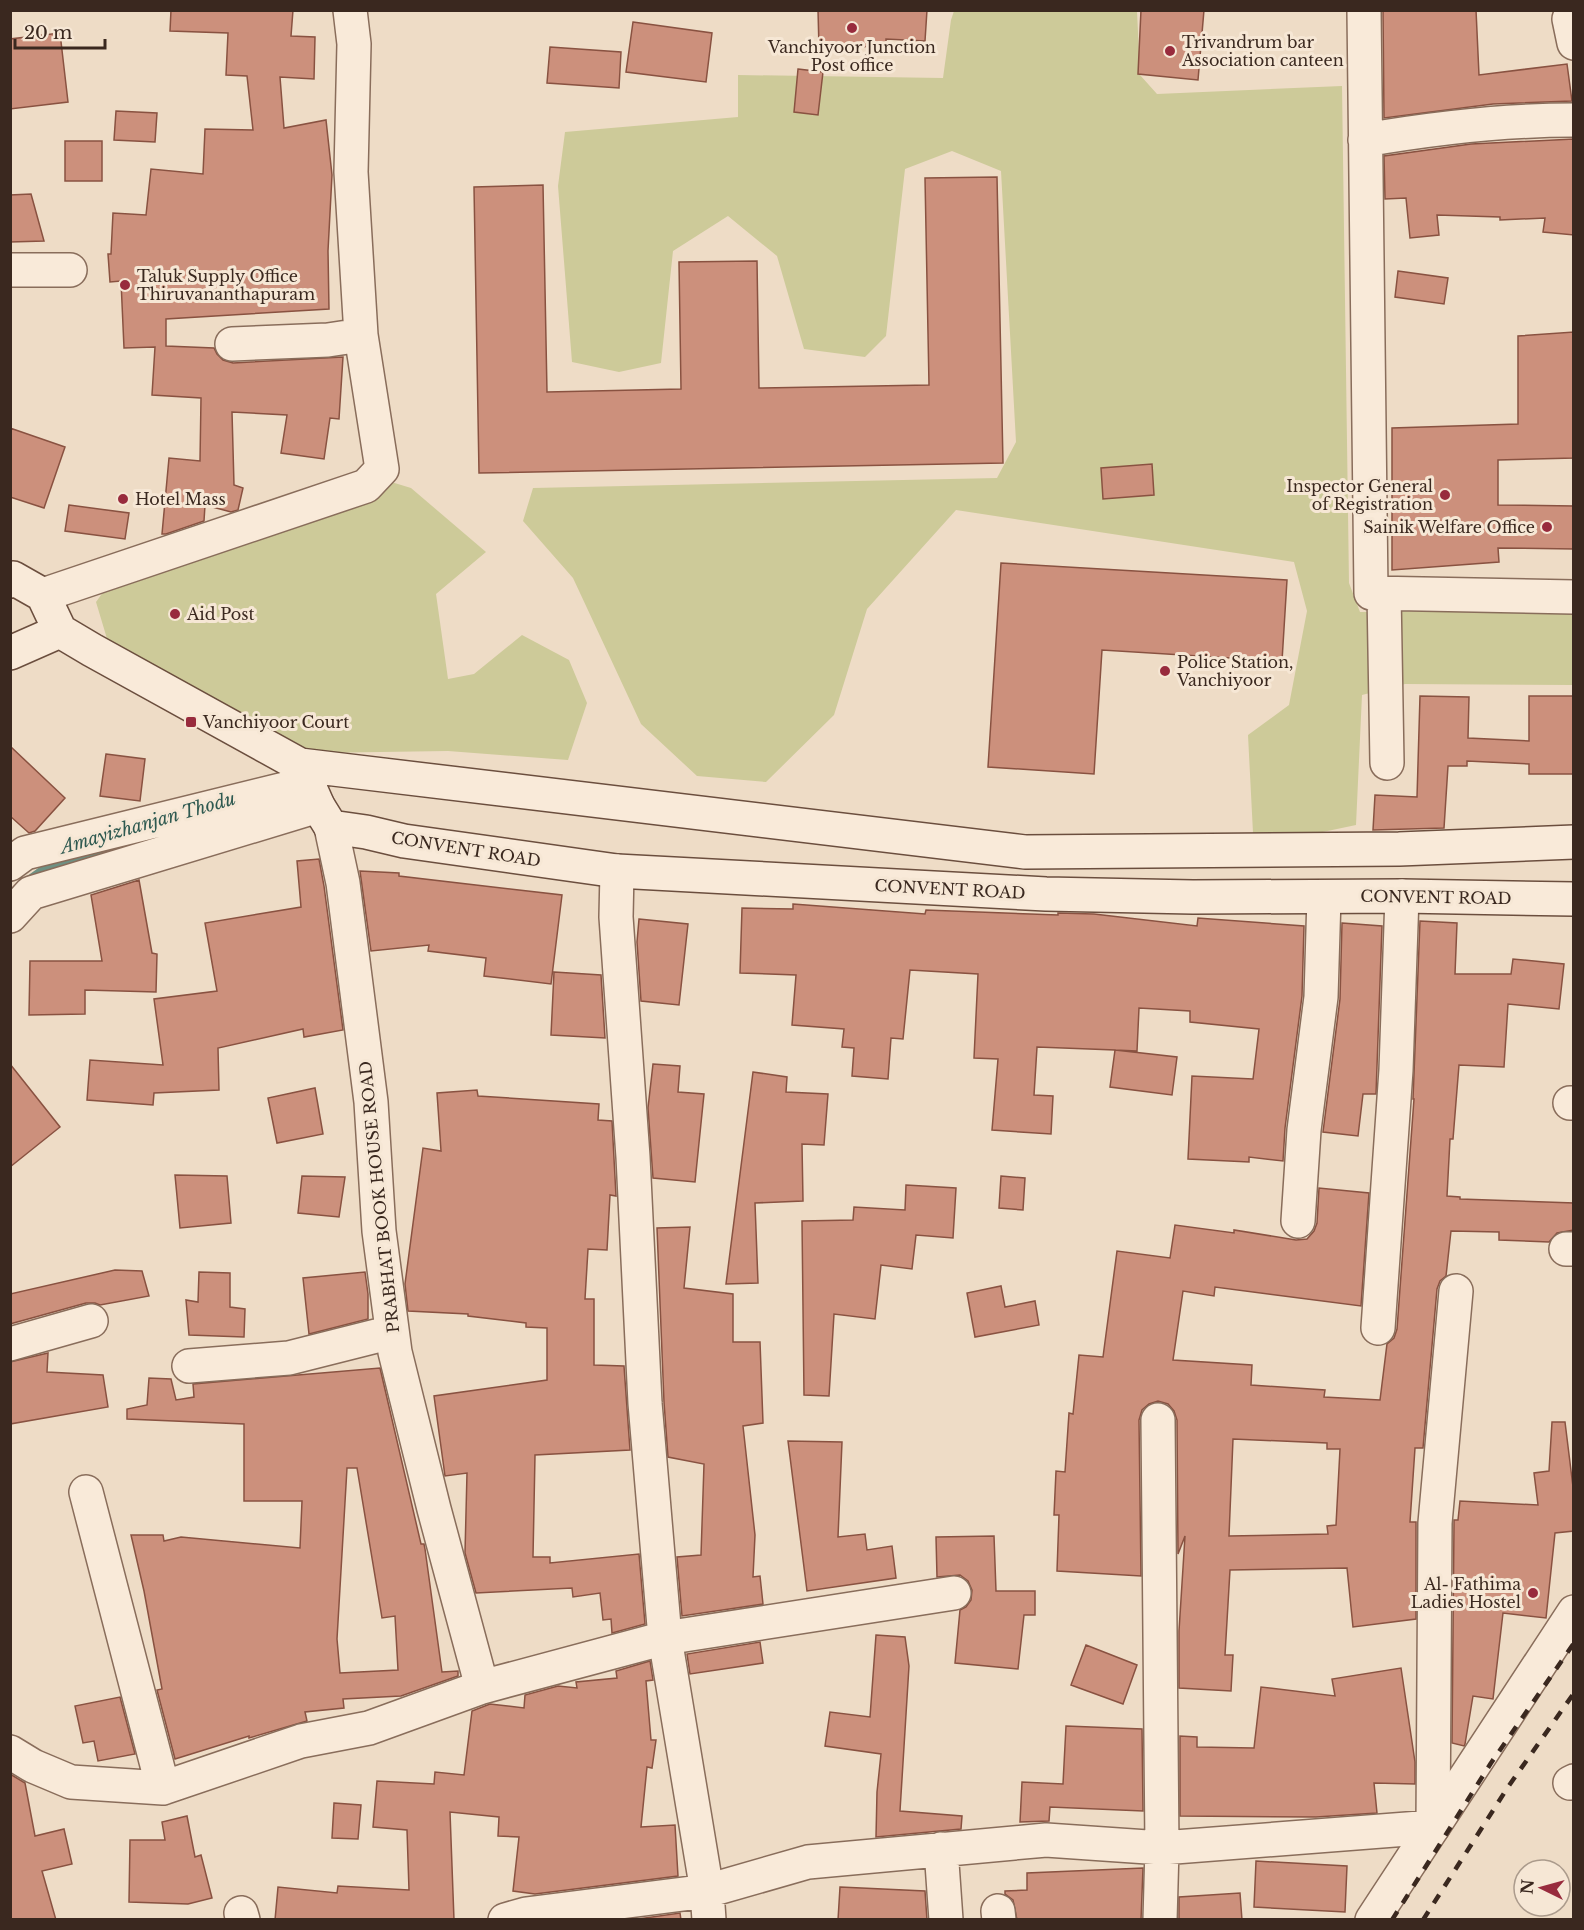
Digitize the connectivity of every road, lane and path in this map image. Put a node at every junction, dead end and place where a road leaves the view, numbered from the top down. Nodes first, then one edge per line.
1 (350, 10) edge
2 (1364, 10) edge
3 (1574, 19) edge
4 (1574, 44) edge
5 (1574, 120) edge
6 (1365, 140) junction
7 (10, 270) edge
8 (70, 270) dead end
9 (361, 335) junction
10 (232, 344) dead end
11 (12, 578) edge
12 (1384, 593) junction
13 (43, 595) junction
14 (1574, 597) edge
15 (60, 631) junction
16 (10, 653) edge
17 (1387, 763) dead end
18 (314, 795) junction
19 (1574, 842) edge
20 (10, 864) edge
21 (617, 871) junction
22 (1402, 896) junction
23 (1324, 897) junction
24 (1574, 899) edge
25 (10, 916) edge
26 (1298, 1221) dead end
27 (1456, 1291) dead end
28 (91, 1321) dead end
29 (1378, 1328) dead end
30 (392, 1332) junction
31 (10, 1344) edge
32 (189, 1366) dead end
33 (1158, 1420) dead end
34 (86, 1492) dead end
35 (954, 1593) dead end
36 (1574, 1612) edge
37 (665, 1638) junction
38 (482, 1687) junction
39 (10, 1752) edge
40 (163, 1788) junction
41 (1433, 1827) junction
42 (1161, 1848) junction
43 (941, 1849) junction
44 (708, 1905) edge
45 (505, 1920) edge
46 (946, 1920) edge
47 (1160, 1920) edge
48 (1372, 1920) edge

1 - 9 street
2 - 6 street
3 - 4 street
5 - 6 street
6 - 12 street
7 - 8 street
9 - 10 street
9 - 13 street
11 - 13 street
12 - 14 street
12 - 17 street
13 - 15 street
15 - 16 street
15 - 18 street, CONVENT ROAD
18 - 19 street
18 - 20 street
18 - 21 street, CONVENT ROAD
18 - 25 street
18 - 30 street, PRABHAT BOOK HOUSE ROAD
21 - 23 street, CONVENT ROAD
21 - 37 street
22 - 23 street, CONVENT ROAD
22 - 24 street, CONVENT ROAD
22 - 29 street
23 - 26 street
27 - 41 street
28 - 31 street
30 - 32 street
30 - 38 street, PRABHAT BOOK HOUSE ROAD
33 - 42 street
34 - 40 street
35 - 37 street
36 - 41 street
37 - 38 street
37 - 44 street
38 - 40 street
39 - 40 street
41 - 42 street
41 - 48 street
42 - 43 street
42 - 47 street
43 - 44 street
43 - 46 street
44 - 45 street

